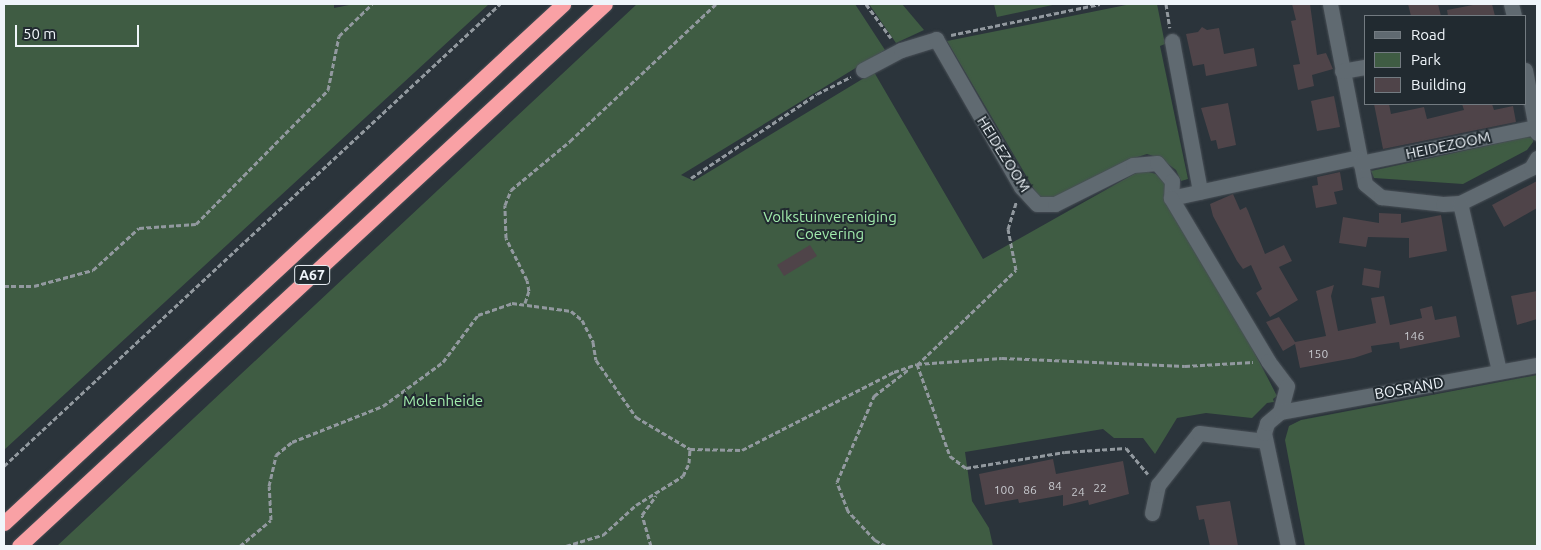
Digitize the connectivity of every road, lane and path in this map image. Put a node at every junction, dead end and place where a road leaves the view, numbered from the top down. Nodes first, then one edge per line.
1 (372, 4) edge
2 (500, 4) edge
3 (563, 4) edge
4 (605, 4) edge
5 (716, 4) edge
6 (866, 4) edge
7 (1100, 4) edge
8 (1166, 4) edge
9 (1330, 4) edge
10 (936, 38) junction
11 (1172, 41) joint
12 (901, 50) junction
13 (1364, 67) edge
14 (863, 70) joint
15 (1342, 71) junction
16 (1526, 75) edge
17 (1537, 130) edge
18 (1537, 158) edge
19 (1359, 160) junction
20 (691, 178) dead end
21 (1021, 187) junction
22 (1200, 191) junction
23 (1171, 198) junction
24 (1460, 203) junction
25 (4, 286) edge
26 (525, 303) junction
27 (1268, 361) junction
28 (917, 364) junction
29 (1537, 365) edge
30 (1499, 371) junction
31 (1280, 412) junction
32 (1265, 441) junction
33 (690, 449) junction
34 (4, 466) edge
35 (1158, 485) junction
36 (656, 495) junction
37 (1152, 513) dead end
38 (4, 523) edge
39 (19, 546) edge
40 (240, 546) edge
41 (566, 546) edge
42 (651, 546) edge
43 (886, 546) edge
44 (1288, 546) edge

1 - 25 path
2 - 34 path
3 - 38 highway, A67
4 - 39 highway, A67
5 - 26 path
6 - 12 path
7 - 10 path
8 - 11 path
9 - 15 street
10 - 12 street
10 - 21 street, HEIDEZOOM
11 - 22 street
12 - 14 street
13 - 15 street
14 - 20 path
15 - 19 street
16 - 17 street, HEIDEZOOM
17 - 19 street, HEIDEZOOM
18 - 24 street
19 - 22 street, HEIDEZOOM
19 - 24 street
21 - 23 street, HEIDEZOOM
21 - 28 path
22 - 23 street, HEIDEZOOM
23 - 27 street
24 - 30 street
26 - 33 path
26 - 40 path
27 - 28 path
27 - 31 street
28 - 33 path
28 - 35 path
28 - 43 path
29 - 30 street, BOSRAND
30 - 31 street, BOSRAND
31 - 32 street
32 - 35 street
32 - 44 street
33 - 36 path
35 - 37 street
36 - 41 path
36 - 42 path

